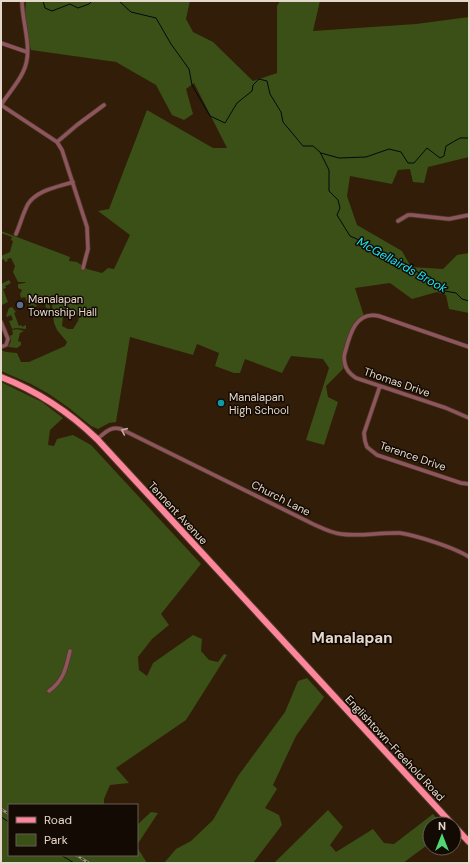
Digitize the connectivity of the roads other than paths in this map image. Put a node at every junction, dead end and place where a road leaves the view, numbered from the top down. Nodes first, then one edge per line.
1 (22, 1) edge
2 (1, 42) edge
3 (27, 52) junction
4 (1, 105) edge
5 (104, 105) dead end
6 (57, 142) junction
7 (73, 182) junction
8 (469, 215) edge
9 (398, 221) dead end
10 (16, 234) dead end
11 (83, 268) dead end
12 (1, 322) edge
13 (1, 347) edge
14 (469, 347) edge
15 (1, 377) edge
16 (380, 386) junction
17 (469, 418) edge
18 (97, 439) junction
19 (469, 484) edge
20 (469, 557) edge
21 (70, 651) dead end
22 (323, 685) joint
23 (49, 691) dead end
24 (445, 816) edge
25 (462, 835) edge
26 (469, 842) edge

1 - 3 street
2 - 3 street
3 - 4 street
4 - 6 street
5 - 6 street
6 - 7 street
7 - 10 street
7 - 11 street
8 - 9 street
12 - 13 street
14 - 16 street, Thomas Drive
15 - 18 main road, Tennent Avenue
16 - 17 street, Thomas Drive
16 - 19 street, Terence Drive
20 -> 18 street, Church Lane
18 - 22 main road, Tennent Avenue
21 - 23 street
22 - 24 main road, Englishtown-Freehold Road
25 - 26 main road, Englishtown-Freehold Road

